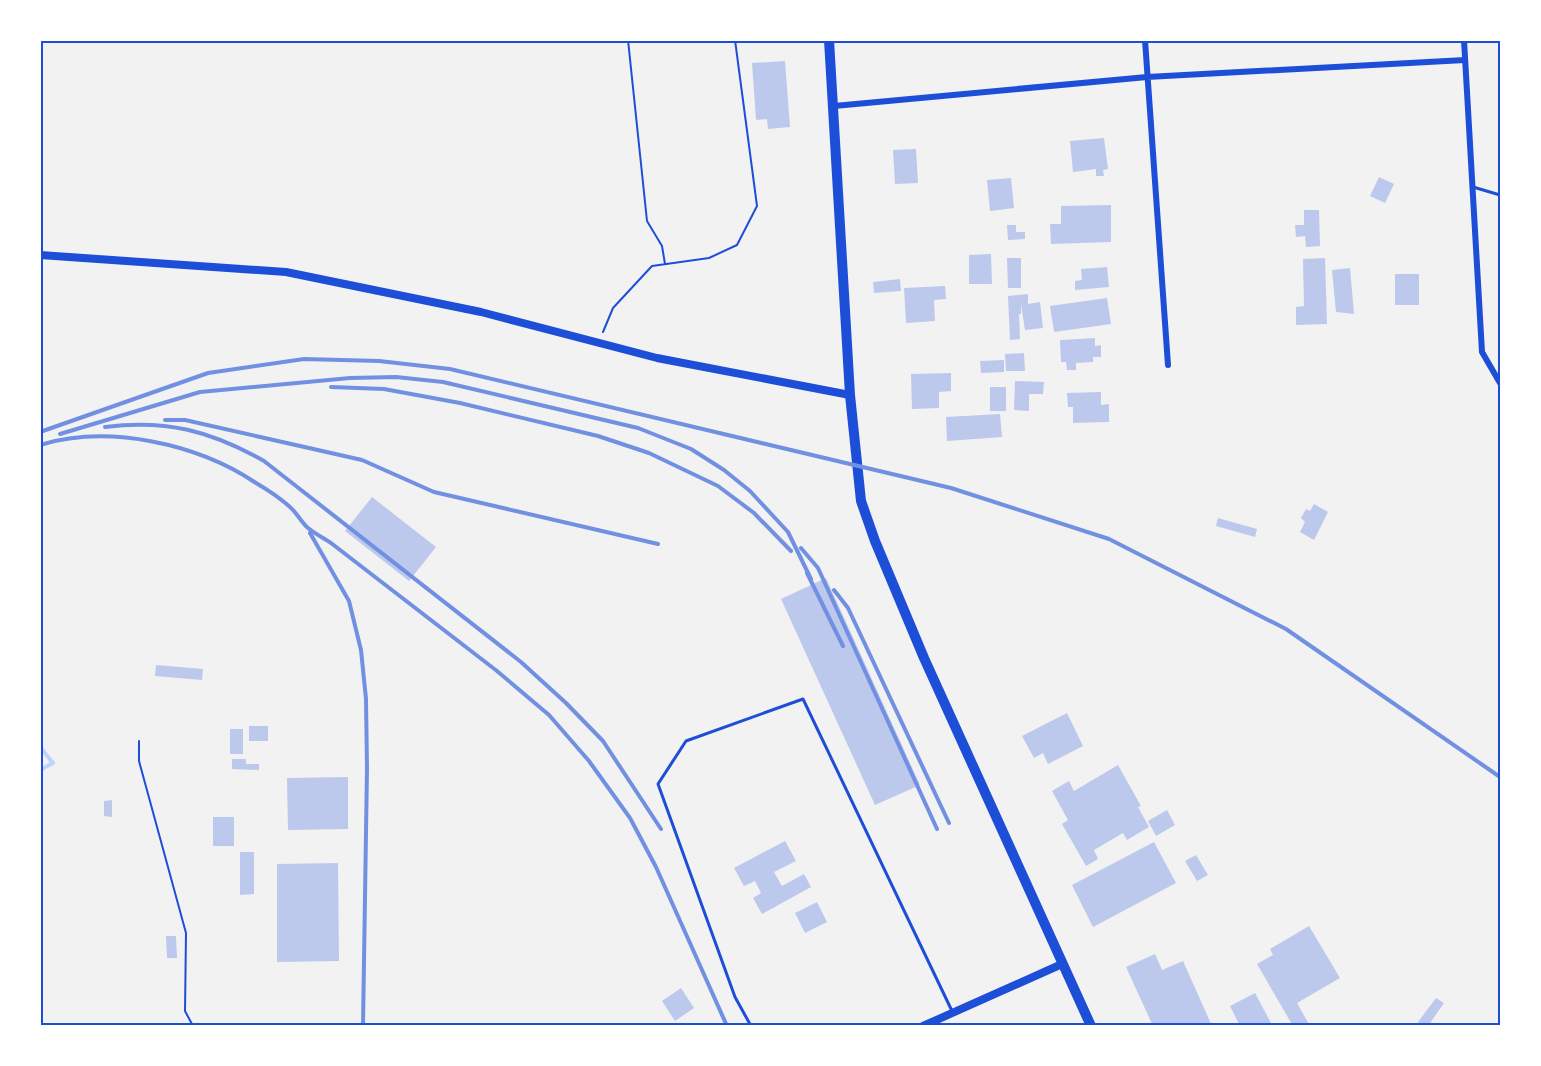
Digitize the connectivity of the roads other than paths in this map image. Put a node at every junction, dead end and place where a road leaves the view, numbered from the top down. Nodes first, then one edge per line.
1 (829, 40) edge
2 (1145, 40) edge
3 (1464, 40) edge
4 (1465, 60) junction
5 (1147, 77) junction
6 (834, 106) junction
7 (1473, 187) junction
8 (1500, 195) edge
9 (40, 255) edge
10 (1168, 365) dead end
11 (1500, 383) edge
12 (850, 395) junction
13 (1062, 964) junction
14 (952, 1011) junction
15 (751, 1026) edge
16 (923, 1026) edge
17 (1091, 1026) edge

1 - 6 highway
2 - 5 street
3 - 4 street
4 - 5 street
4 - 7 street
5 - 6 street
5 - 10 street
6 - 12 highway
7 - 8 lane
7 - 11 street
9 - 12 main road
12 - 13 highway
13 - 14 street
13 - 17 highway
14 - 15 lane
14 - 16 street

